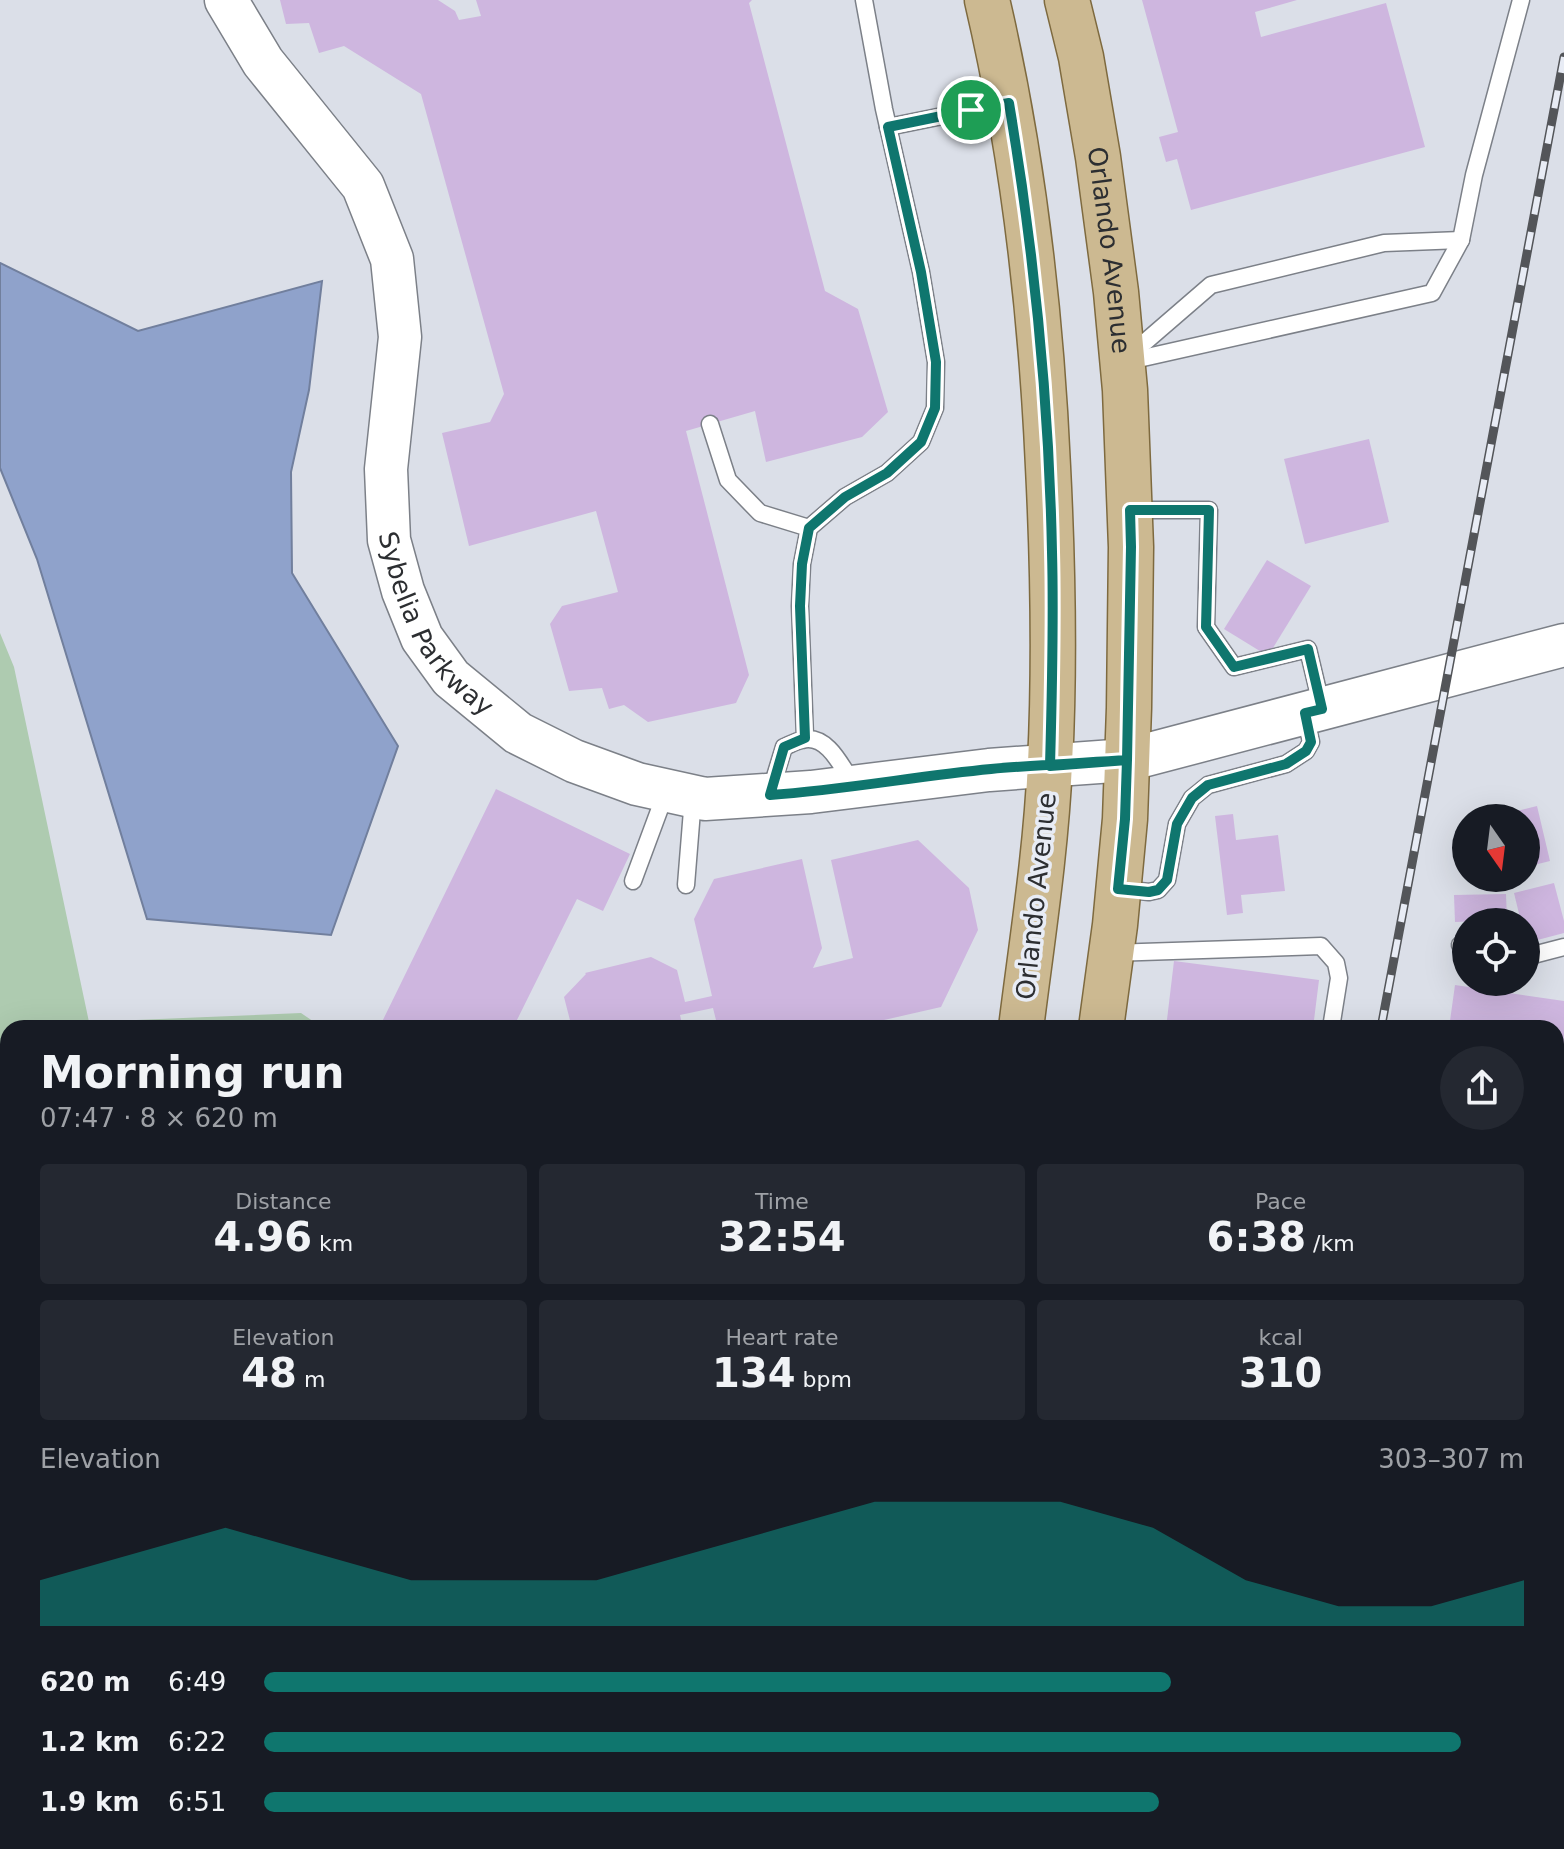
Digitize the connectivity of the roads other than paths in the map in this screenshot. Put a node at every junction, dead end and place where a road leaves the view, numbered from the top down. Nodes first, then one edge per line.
1 (226, 0) edge
2 (864, 0) edge
3 (987, 0) edge
4 (1067, 0) edge
5 (1521, 0) edge
6 (1009, 103) junction
7 (888, 127) junction
8 (1461, 240) junction
9 (1122, 355) junction
10 (710, 424) dead end
11 (1130, 510) junction
12 (809, 528) junction
13 (1564, 645) edge
14 (1314, 711) junction
15 (805, 738) junction
16 (1127, 760) junction
17 (1050, 766) junction
18 (855, 787) junction
19 (680, 794) junction
20 (770, 795) junction
21 (633, 881) dead end
22 (686, 885) dead end
23 (1118, 889) junction
24 (1564, 947) edge
25 (1111, 953) junction
26 (1540, 953) edge
27 (1022, 1020) edge
28 (1102, 1020) edge
29 (1332, 1020) edge

1 - 19 street, Sybelia Parkway
2 - 7 lane
3 - 6 main road, Orlando Avenue
4 - 9 main road, Orlando Avenue
5 - 8 lane
6 - 7 lane
6 - 17 main road, Orlando Avenue
7 - 12 lane
8 - 9 lane
8 - 9 lane
9 - 11 main road, Orlando Avenue
10 - 12 lane
11 - 14 lane
11 - 16 main road, Orlando Avenue
12 - 15 lane
13 - 14 street, Sybelia Parkway
14 - 16 street, Sybelia Parkway
14 - 23 lane
15 - 18 lane
15 - 20 lane
16 - 17 street, Sybelia Parkway
16 - 23 main road, Orlando Avenue
17 - 18 street, Sybelia Parkway
17 - 27 main road, Orlando Avenue
18 - 20 street, Sybelia Parkway
19 - 20 street, Sybelia Parkway
19 - 21 lane
19 - 22 lane
23 - 25 main road, Orlando Avenue
24 - 26 lane
25 - 28 main road, Orlando Avenue
25 - 29 lane

